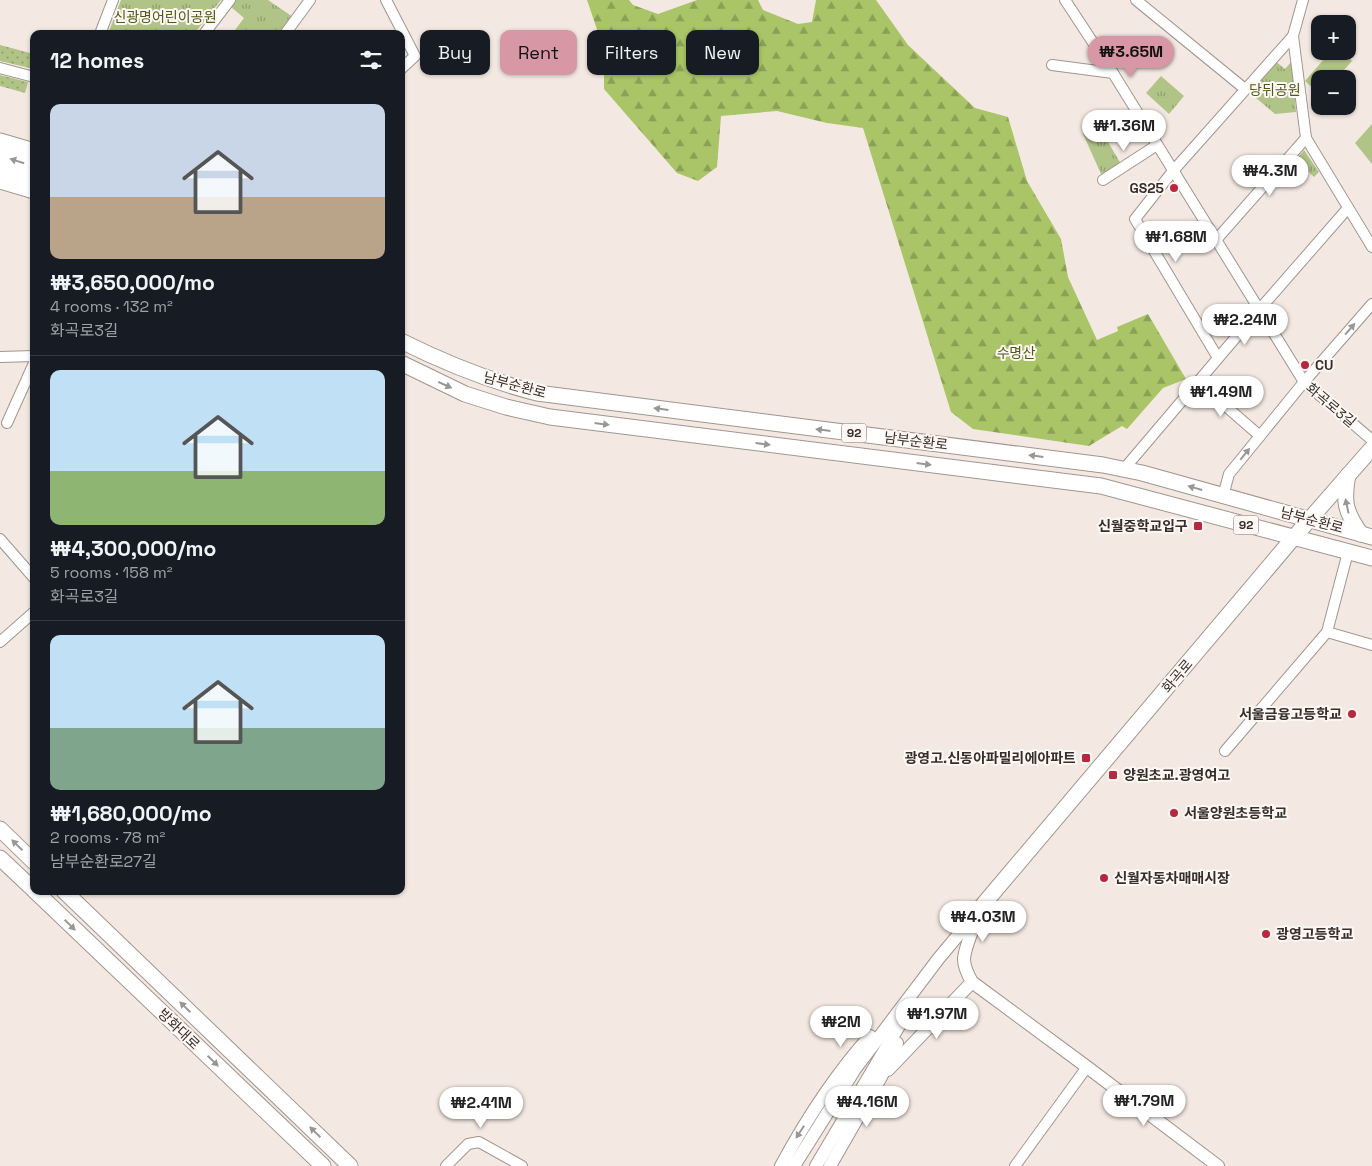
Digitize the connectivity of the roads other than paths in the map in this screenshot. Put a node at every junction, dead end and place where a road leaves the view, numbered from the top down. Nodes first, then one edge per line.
1 (113, 0) edge
2 (230, 0) edge
3 (310, 0) edge
4 (386, 0) edge
5 (1136, 0) edge
6 (1302, 0) edge
7 (1066, 1) edge
8 (102, 30) edge
9 (207, 30) edge
10 (288, 30) edge
11 (402, 30) edge
12 (1293, 36) junction
13 (405, 37) edge
14 (405, 65) edge
15 (1052, 65) dead end
16 (0, 68) edge
17 (1113, 73) junction
18 (30, 76) edge
19 (1245, 89) junction
20 (1306, 138) junction
21 (0, 141) edge
22 (1158, 145) junction
23 (30, 150) edge
24 (0, 156) edge
25 (30, 165) edge
26 (0, 169) edge
27 (1173, 171) junction
28 (30, 177) edge
29 (1103, 180) dead end
30 (0, 181) edge
31 (30, 190) edge
32 (1348, 208) junction
33 (1216, 240) junction
34 (1372, 247) edge
35 (1372, 304) edge
36 (1259, 310) junction
37 (405, 343) edge
38 (30, 356) edge
39 (0, 357) edge
40 (1218, 358) junction
41 (405, 365) edge
42 (30, 372) edge
43 (1198, 382) junction
44 (1304, 382) junction
45 (7, 423) dead end
46 (1260, 436) junction
47 (1372, 440) edge
48 (1372, 448) edge
49 (1124, 469) junction
50 (1348, 475) junction
51 (1223, 496) junction
52 (1246, 502) junction
53 (1197, 512) junction
54 (1309, 519) junction
55 (1294, 538) junction
56 (1368, 538) edge
57 (0, 539) edge
58 (1351, 553) junction
59 (1372, 558) edge
60 (30, 573) edge
61 (30, 616) edge
62 (1327, 632) junction
63 (0, 642) edge
64 (1372, 645) edge
65 (1225, 750) dead end
66 (0, 829) edge
67 (0, 858) edge
68 (30, 858) edge
69 (30, 887) edge
70 (38, 895) edge
71 (68, 895) edge
72 (982, 906) junction
73 (940, 958) junction
74 (972, 982) junction
75 (1087, 1067) junction
76 (880, 1077) junction
77 (323, 1166) edge
78 (350, 1166) edge
79 (446, 1166) edge
80 (522, 1166) edge
81 (781, 1166) edge
82 (794, 1166) edge
83 (816, 1166) edge
84 (830, 1166) edge
85 (1015, 1166) edge
86 (1218, 1166) edge

1 - 8 street
2 - 9 street
3 - 10 street
4 - 11 street
5 - 19 street
6 - 12 street
7 - 17 street, 화곡로3길
12 - 19 street
12 - 20 street
13 - 14 street
15 - 17 street
16 - 18 street
17 - 22 street, 화곡로3길
19 - 27 street
20 - 32 street
20 - 33 street
21 - 23 main road
22 - 27 street, 화곡로3길
22 - 29 street
25 -> 24 main road
26 - 28 main road
27 - 33 street, 화곡로3길
27 - 40 street
30 - 31 main road
32 - 34 street
32 - 36 street
33 - 36 street, 화곡로3길
44 -> 35 street
36 - 40 street
36 - 44 street, 화곡로3길
49 -> 37 main road, 남부순환로 / 92
38 - 39 street
40 - 43 street
41 -> 53 main road, 남부순환로 / 92
42 - 45 street
43 - 46 street
43 - 49 street
44 - 46 street
44 - 47 street, 화곡로3길
51 -> 46 street
48 - 50 main road, 화곡로
51 -> 49 main road, 남부순환로 / 92
50 - 54 main road, 화곡로
56 -> 50 main road
51 - 52 main road, 남부순환로 / 92
52 - 53 main road
52 - 54 main road, 남부순환로 / 92
53 - 55 main road, 남부순환로 / 92
54 - 55 main road, 화곡로
54 - 56 main road, 남부순환로 / 92
55 - 58 main road, 남부순환로 / 92
55 - 72 main road, 화곡로
56 - 58 main road
57 - 60 street
58 - 59 main road, 남부순환로 / 92
58 - 62 street
61 - 63 street
62 - 64 street
62 - 65 street
68 -> 66 main road
67 - 69 main road, 방화대로
70 -> 77 main road, 방화대로
78 -> 71 main road, 방화대로
72 - 73 street
72 - 74 street
73 - 76 street
73 -> 81 street
73 - 82 street
73 - 83 street
74 - 75 street
74 - 76 street
75 - 85 street
75 - 86 street
76 - 84 street
79 - 80 street

